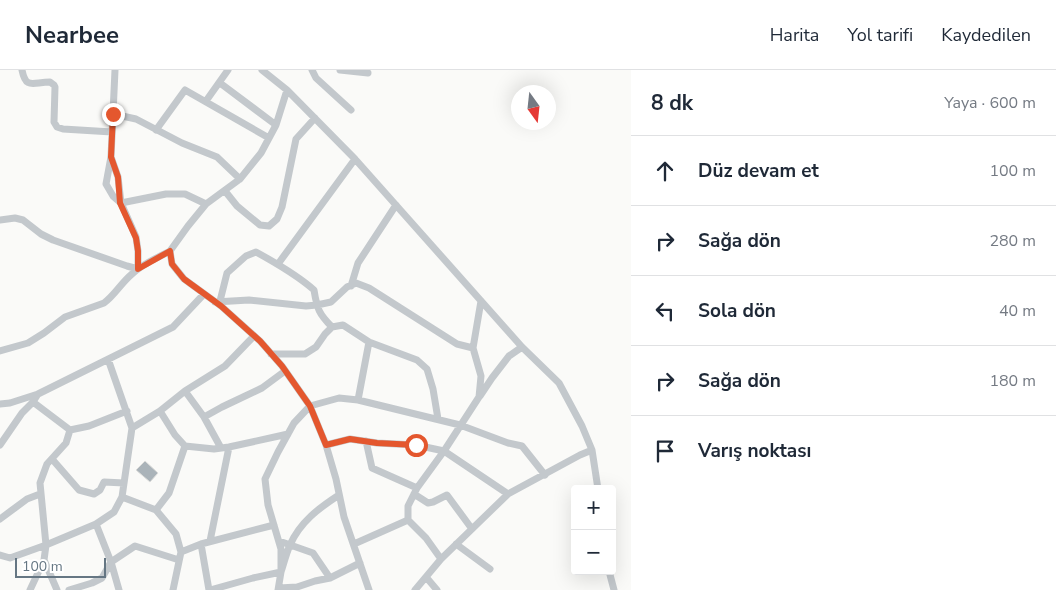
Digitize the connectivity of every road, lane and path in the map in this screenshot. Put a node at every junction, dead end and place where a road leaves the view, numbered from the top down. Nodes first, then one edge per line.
1 (22, 70) edge
2 (115, 70) edge
3 (228, 70) edge
4 (312, 70) edge
5 (340, 70) edge
6 (265, 71) edge
7 (368, 73) dead end
8 (220, 83) junction
9 (287, 90) junction
10 (206, 101) junction
11 (351, 110) dead end
12 (113, 114) junction
13 (315, 118) junction
14 (276, 125) junction
15 (156, 130) junction
16 (112, 132) junction
17 (269, 138) junction
18 (111, 157) junction
19 (355, 159) junction
20 (240, 179) junction
21 (224, 190) junction
22 (120, 203) junction
23 (206, 204) junction
24 (396, 205) junction
25 (0, 220) edge
26 (170, 251) junction
27 (278, 264) junction
28 (138, 269) junction
29 (351, 286) junction
30 (204, 294) junction
31 (217, 302) junction
32 (481, 302) junction
33 (316, 305) junction
34 (332, 328) junction
35 (254, 336) junction
36 (369, 342) junction
37 (522, 347) junction
38 (473, 348) junction
39 (0, 351) edge
40 (271, 354) junction
41 (108, 359) junction
42 (285, 370) junction
43 (185, 391) junction
44 (38, 394) junction
45 (479, 397) junction
46 (358, 400) junction
47 (33, 402) junction
48 (0, 404) edge
49 (310, 406) junction
50 (160, 411) junction
51 (127, 412) junction
52 (204, 418) junction
53 (438, 419) junction
54 (460, 425) junction
55 (132, 428) junction
56 (70, 430) junction
57 (288, 434) junction
58 (366, 441) junction
59 (0, 445) edge
60 (326, 445) junction
61 (185, 446) junction
62 (229, 447) junction
63 (221, 448) junction
64 (592, 450) junction
65 (444, 451) junction
66 (52, 459) junction
67 (545, 475) junction
68 (124, 484) junction
69 (597, 485) edge
70 (416, 491) junction
71 (40, 494) junction
72 (508, 494) junction
73 (339, 495) junction
74 (122, 497) junction
75 (156, 510) junction
76 (0, 519) edge
77 (408, 520) junction
78 (96, 524) junction
79 (274, 525) junction
80 (472, 529) junction
81 (210, 541) junction
82 (279, 541) junction
83 (201, 544) junction
84 (354, 544) junction
85 (456, 544) junction
86 (46, 545) junction
87 (290, 545) junction
88 (181, 552) junction
89 (0, 555) edge
90 (441, 559) junction
91 (44, 560) junction
92 (180, 560) junction
93 (111, 562) junction
94 (360, 563) junction
95 (490, 569) dead end
96 (281, 572) junction
97 (610, 575) edge
98 (426, 577) junction
99 (330, 578) junction
100 (315, 581) junction
101 (278, 589) edge
102 (30, 590) edge
103 (58, 590) edge
104 (69, 590) edge
105 (119, 590) edge
106 (173, 590) edge
107 (210, 590) edge
108 (316, 590) edge
109 (368, 590) edge
110 (415, 590) edge
111 (437, 590) edge
112 (614, 590) edge

1 - 16 street
2 - 12 street
3 - 8 street
4 - 11 street
5 - 7 street
6 - 9 street
8 - 10 street
8 - 14 street
9 - 13 street
9 - 14 street
10 - 15 street
10 - 17 street
12 - 15 street
12 - 16 street
13 - 19 street
13 - 21 street
14 - 17 street
15 - 20 street
16 - 18 street
17 - 20 street
18 - 22 street
18 - 22 street
19 - 24 street
19 - 27 street
20 - 21 street
21 - 23 street
22 - 23 street
22 - 28 street
23 - 26 street
24 - 29 street
24 - 32 street
25 - 28 street
26 - 28 street
26 - 30 street
27 - 31 street
27 - 33 street
28 - 39 street
29 - 33 street
29 - 38 street
30 - 31 street
30 - 41 street
31 - 33 street
31 - 35 street
32 - 37 street
32 - 38 street
33 - 34 street
34 - 36 street
34 - 40 street
35 - 40 street
35 - 43 street
36 - 46 street
36 - 53 street
37 - 45 street
37 - 64 street
38 - 45 street
40 - 42 street
41 - 44 street
41 - 51 street
42 - 49 street
42 - 52 street
43 - 50 street
43 - 52 street
44 - 47 street
44 - 48 street
45 - 54 street
46 - 49 street
46 - 53 street
47 - 56 street
47 - 59 street
49 - 57 street
49 - 60 street
50 - 55 street
50 - 61 street
51 - 55 street
51 - 56 street
52 - 63 street
53 - 54 street
54 - 65 street
54 - 67 street
55 - 68 street
56 - 66 street
57 - 62 street
57 - 79 street
58 - 60 street
58 - 65 street
58 - 70 street
60 - 73 street
61 - 63 street
61 - 75 street
62 - 63 street
62 - 81 street
64 - 67 street
64 - 69 street
65 - 70 street
65 - 72 street
66 - 68 street
66 - 71 street
67 - 72 street
68 - 74 street
70 - 77 street
70 - 80 street
71 - 76 street
71 - 86 street
72 - 80 street
73 - 84 street
73 - 87 street
74 - 75 street
74 - 78 street
75 - 88 street
77 - 84 street
77 - 90 street
78 - 86 street
78 - 93 street
79 - 81 street
79 - 82 street
80 - 85 street
81 - 83 street
82 - 87 street
82 - 96 street
83 - 88 street
83 - 107 street
84 - 94 street
85 - 90 street
85 - 95 street
86 - 89 street
86 - 91 street
87 - 96 street
87 - 99 street
88 - 92 street
90 - 98 street
91 - 102 street
91 - 103 street
92 - 93 street
92 - 106 street
93 - 104 street
93 - 105 street
94 - 99 street
94 - 109 street
96 - 101 street
96 - 107 street
97 - 112 street
98 - 110 street
98 - 111 street
99 - 100 street
100 - 101 street
100 - 108 street

